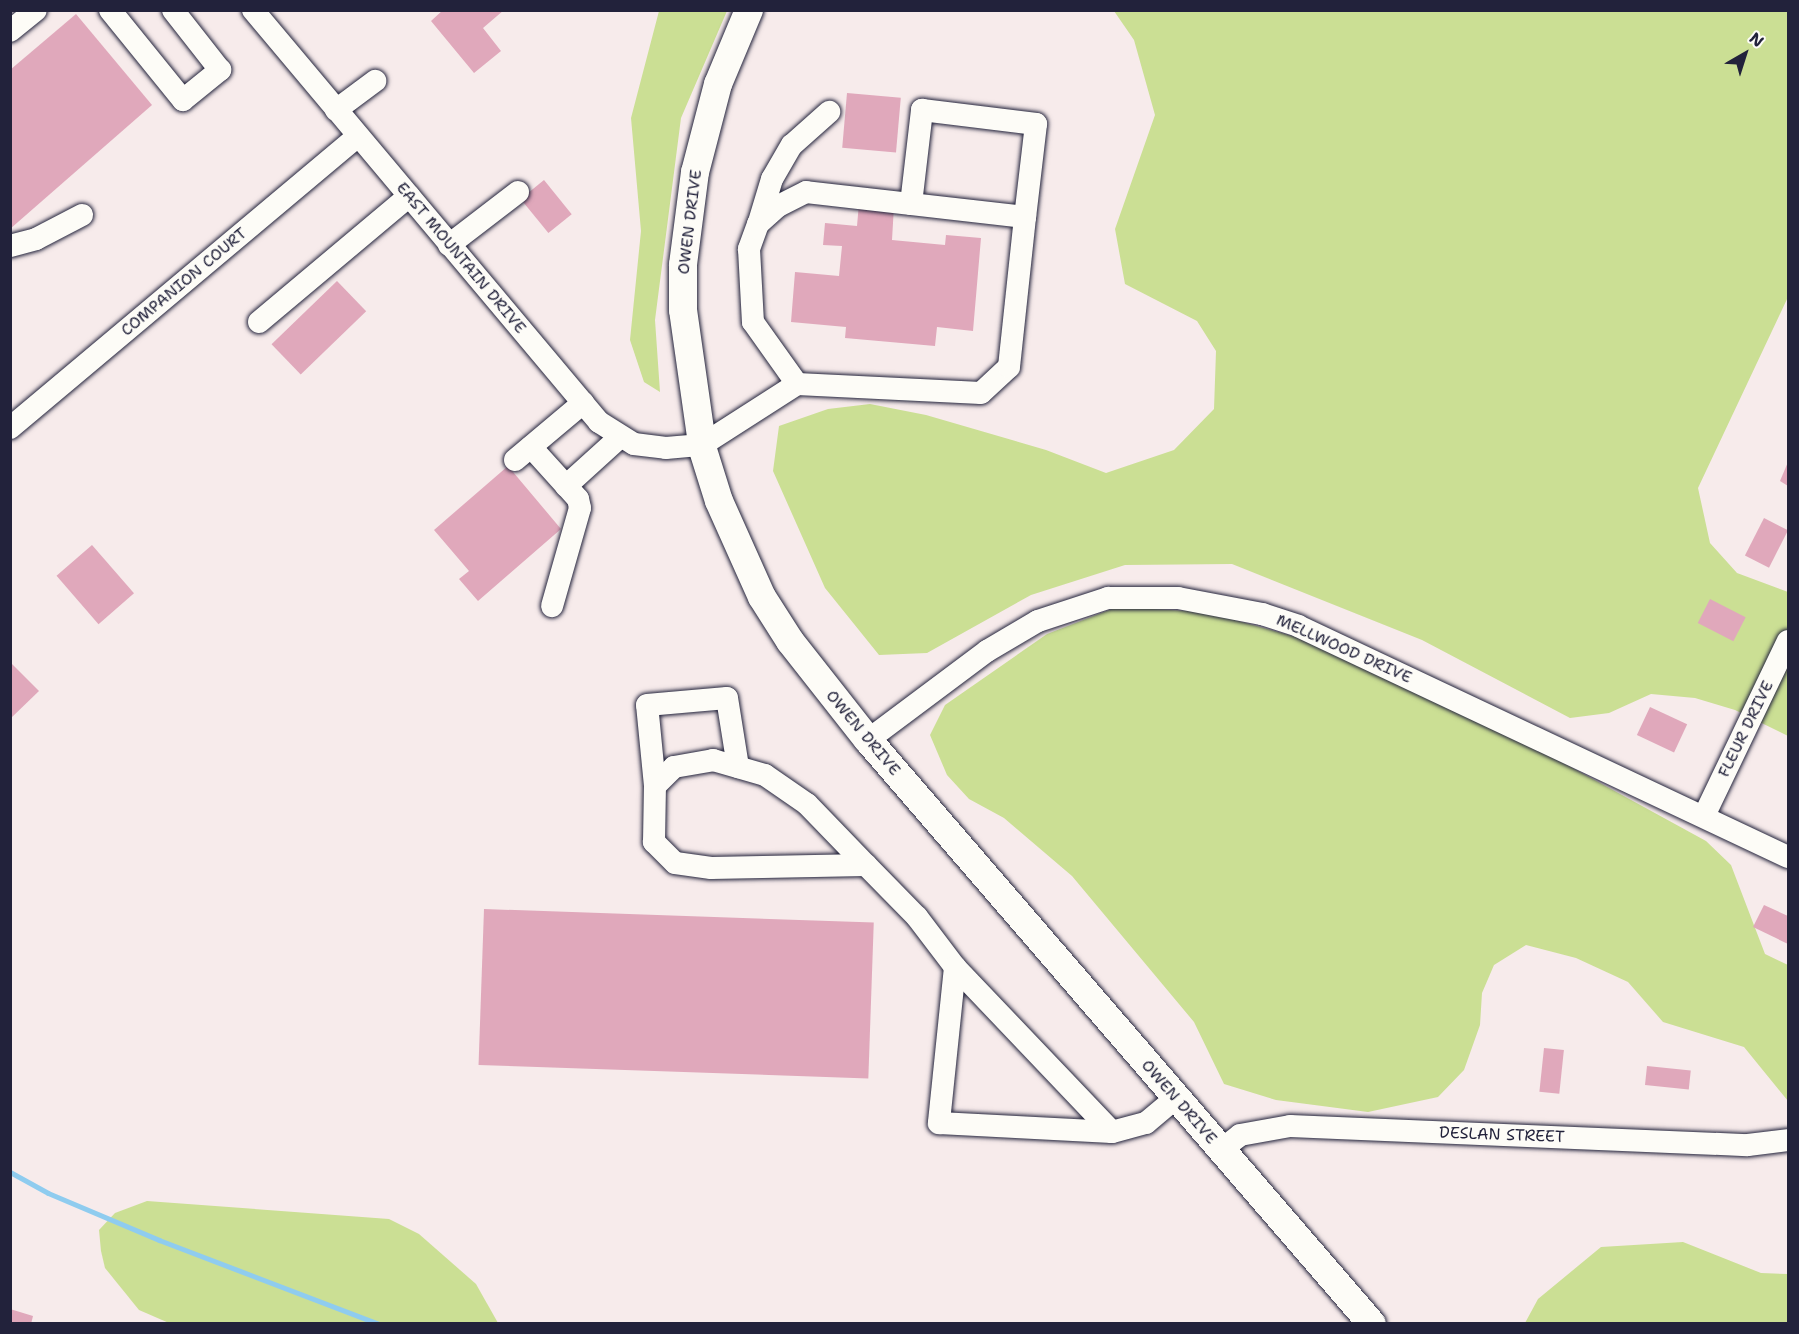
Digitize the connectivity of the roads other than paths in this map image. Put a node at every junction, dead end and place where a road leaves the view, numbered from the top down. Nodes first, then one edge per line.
1 (36, 10) edge
2 (110, 10) edge
3 (173, 10) edge
4 (253, 10) edge
5 (749, 10) edge
6 (10, 31) edge
7 (375, 81) dead end
8 (336, 110) junction
9 (830, 112) dead end
10 (358, 136) junction
11 (518, 192) dead end
12 (409, 196) junction
13 (910, 204) junction
14 (82, 215) dead end
15 (1025, 217) junction
16 (758, 224) junction
17 (449, 245) junction
18 (10, 246) edge
19 (259, 321) dead end
20 (797, 384) junction
21 (583, 403) junction
22 (10, 428) edge
23 (619, 438) junction
24 (702, 445) junction
25 (566, 486) junction
26 (552, 606) dead end
27 (1788, 641) edge
28 (868, 740) junction
29 (738, 767) junction
30 (655, 786) junction
31 (1704, 816) junction
32 (1788, 856) edge
33 (866, 865) junction
34 (955, 967) junction
35 (1176, 1098) junction
36 (1112, 1132) junction
37 (1788, 1140) edge
38 (1221, 1150) junction
39 (1372, 1323) edge

1 - 6 street
2 - 3 street
4 - 8 street, EAST MOUNTAIN DRIVE
5 - 24 main road, OWEN DRIVE
7 - 8 street
8 - 10 street, EAST MOUNTAIN DRIVE
9 - 16 street
10 - 12 street, EAST MOUNTAIN DRIVE
10 - 22 street, COMPANION COURT
11 - 17 street
12 - 17 street, EAST MOUNTAIN DRIVE
12 - 19 street
13 - 15 street
13 - 15 street
13 - 16 street
14 - 18 street
15 - 20 street
16 - 20 street
17 - 21 street, EAST MOUNTAIN DRIVE
20 - 24 street
21 - 23 street, EAST MOUNTAIN DRIVE
21 - 25 street
23 - 24 street
23 - 25 street
24 - 28 main road, OWEN DRIVE
25 - 26 street
27 - 31 street, FLEUR DRIVE
28 - 31 street, MELLWOOD DRIVE
28 - 35 main road, OWEN DRIVE
29 - 30 street
29 - 30 street
29 - 33 street
30 - 33 street
31 - 32 street, MELLWOOD DRIVE
33 - 34 street
34 - 36 street
34 - 36 street
35 - 36 street
35 - 38 main road, OWEN DRIVE
37 - 38 street, DESLAN STREET
38 - 39 main road, OWEN DRIVE

